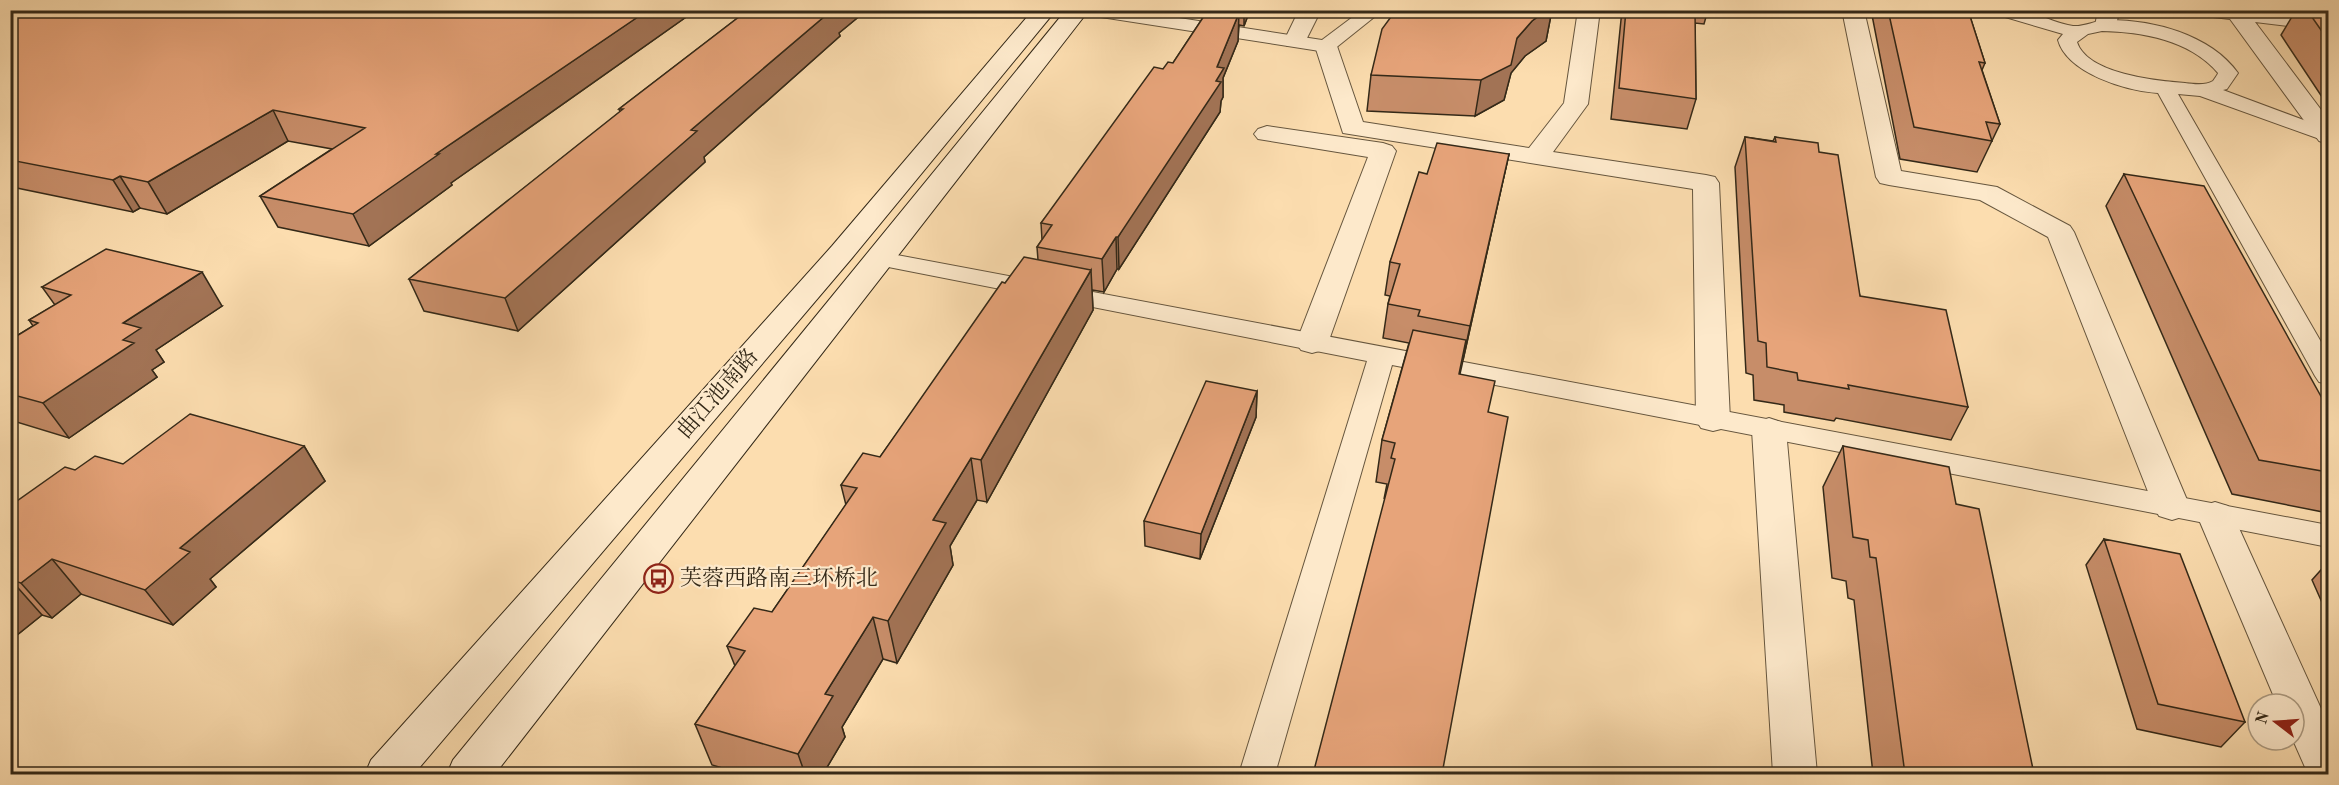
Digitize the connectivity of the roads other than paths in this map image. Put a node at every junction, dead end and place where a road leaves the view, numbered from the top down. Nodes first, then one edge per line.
1 (1045, 10) edge
2 (1078, 10) edge
3 (1088, 10) edge
4 (1310, 10) edge
5 (1374, 10) edge
6 (1589, 10) edge
7 (1853, 10) edge
8 (2001, 10) edge
9 (2204, 10) edge
10 (2237, 14) junction
11 (2108, 18) edge
12 (2328, 24) edge
13 (2074, 32) junction
14 (1295, 41) junction
15 (1326, 46) junction
16 (2165, 89) junction
17 (2203, 90) junction
18 (1268, 134) dead end
19 (2328, 136) edge
20 (1536, 157) junction
21 (881, 259) junction
22 (1312, 343) junction
23 (1381, 357) junction
24 (2328, 376) edge
25 (1713, 420) junction
26 (1769, 430) junction
27 (2172, 507) junction
28 (2215, 515) junction
29 (2328, 536) edge
30 (2328, 771) edge
31 (387, 774) edge
32 (470, 774) edge
33 (1257, 774) edge
34 (1795, 774) edge

1 - 31 street, 曲江池南路
2 - 21 street, 曲江池南路
3 - 14 lane
4 - 14 street
5 - 15 lane
6 - 20 street
7 - 27 street
8 - 13 lane
9 - 10 street
10 - 12 street
10 - 19 street
11 - 13 lane
11 - 17 lane
13 - 16 lane
14 - 15 lane
15 - 20 street
16 - 17 lane
16 - 24 lane
17 - 19 lane
18 - 22 street
20 - 25 street
21 - 22 lane
21 - 32 street, 曲江池南路
22 - 23 lane
23 - 25 lane
23 - 33 lane
25 - 26 lane
26 - 27 lane
26 - 34 street
27 - 28 lane
28 - 29 lane
28 - 30 street

